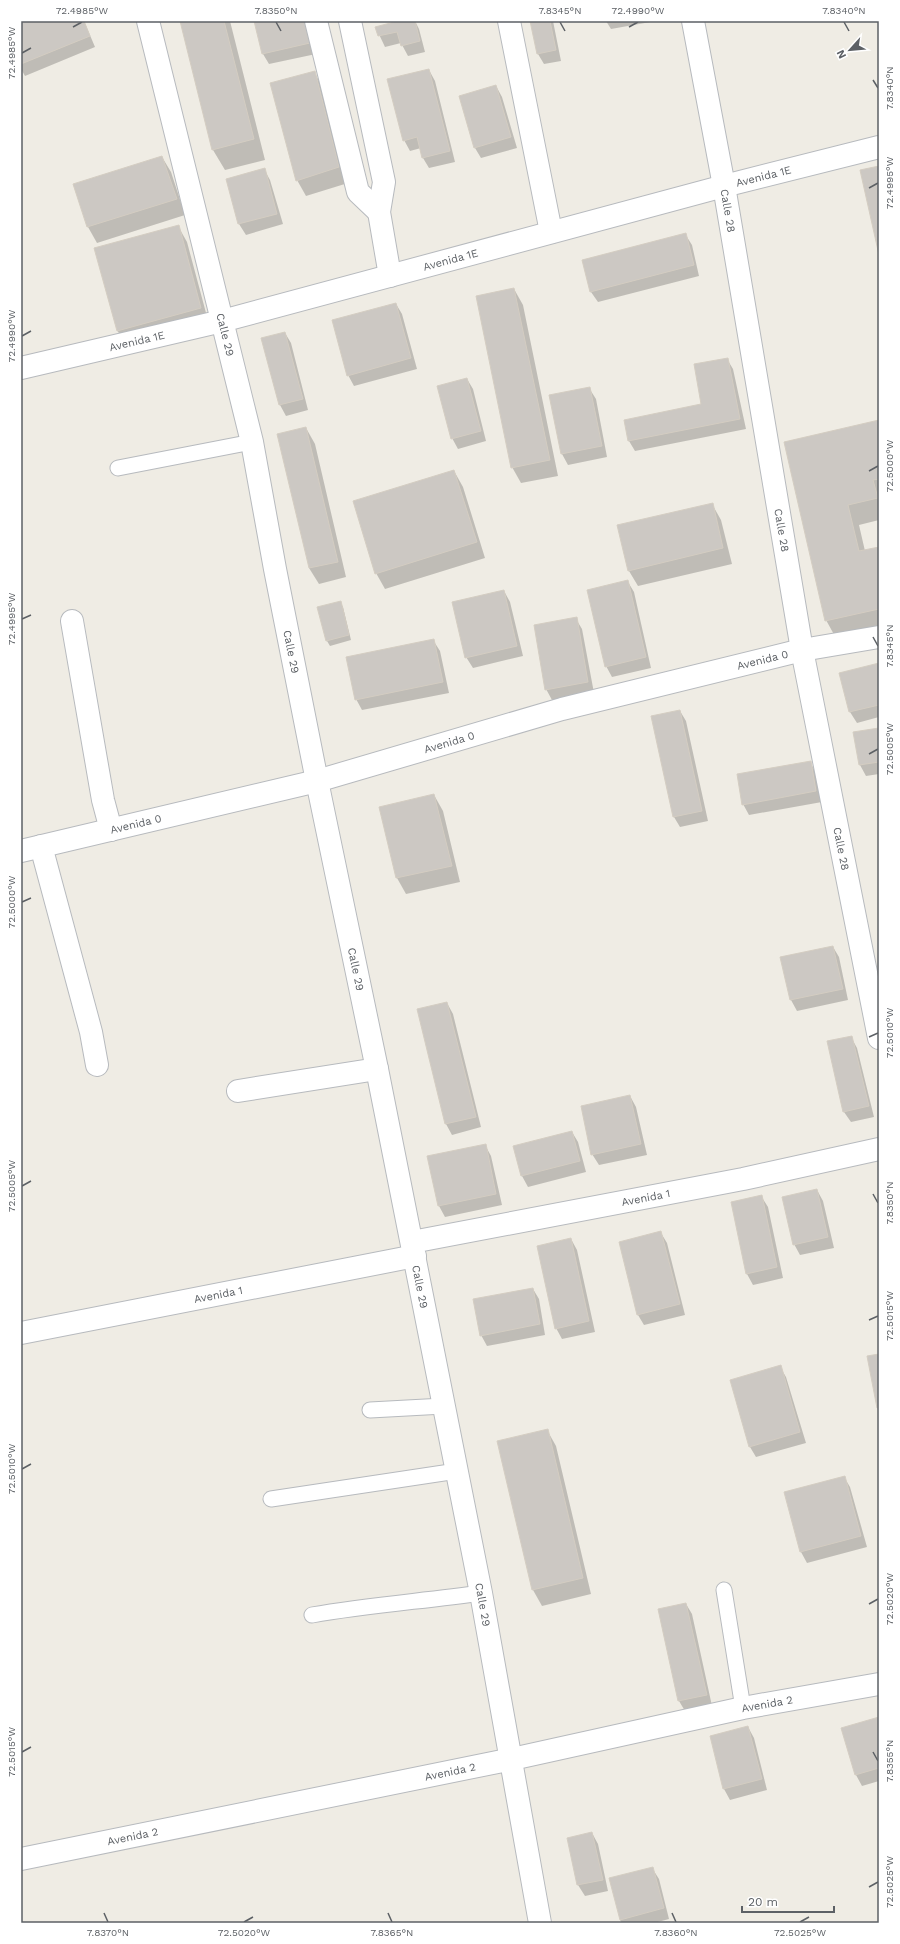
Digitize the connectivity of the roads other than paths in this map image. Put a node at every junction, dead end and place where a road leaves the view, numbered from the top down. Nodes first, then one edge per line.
1 (148, 21) edge
2 (316, 21) edge
3 (350, 21) edge
4 (508, 21) edge
5 (693, 21) edge
6 (879, 147) edge
7 (724, 186) junction
8 (379, 212) junction
9 (551, 232) junction
10 (390, 276) junction
11 (222, 321) junction
12 (21, 368) edge
13 (252, 442) junction
14 (118, 468) dead end
15 (72, 621) dead end
16 (879, 637) edge
17 (802, 650) junction
18 (317, 781) junction
19 (111, 830) junction
20 (31, 849) edge
21 (879, 1038) edge
22 (97, 1065) dead end
23 (377, 1069) junction
24 (238, 1091) dead end
25 (879, 1149) edge
26 (413, 1249) junction
27 (21, 1333) edge
28 (444, 1406) junction
29 (370, 1410) dead end
30 (457, 1472) junction
31 (271, 1499) dead end
32 (724, 1590) dead end
33 (481, 1593) junction
34 (312, 1615) dead end
35 (879, 1684) edge
36 (743, 1708) junction
37 (512, 1759) junction
38 (21, 1859) edge
39 (540, 1923) edge

1 - 11 street, Calle 29
2 - 8 street
3 - 8 street
4 - 9 street
5 - 7 street, Calle 28
6 - 7 street, Avenida 1E
7 - 9 street, Avenida 1E
7 - 17 street, Calle 28
8 - 10 street
9 - 10 street, Avenida 1E
10 - 11 street, Avenida 1E
11 - 12 street, Avenida 1E
11 - 13 street, Calle 29
13 - 14 lane
13 - 18 street, Calle 29
15 - 19 street
16 - 17 street, Avenida 0
17 - 18 street, Avenida 0
17 - 21 street, Calle 28
18 - 19 street, Avenida 0
18 - 23 street, Calle 29
19 - 20 street, Avenida 0
20 - 22 street
23 - 24 street
23 - 26 street, Calle 29
25 - 26 street, Avenida 1
26 - 27 street, Avenida 1
26 - 28 street, Calle 29
28 - 29 lane
28 - 30 street, Calle 29
30 - 31 lane
30 - 33 street, Calle 29
32 - 36 lane
33 - 34 lane
33 - 37 street, Calle 29
35 - 36 street, Avenida 2
36 - 37 street, Avenida 2
37 - 38 street, Avenida 2
37 - 39 street, Calle 29

